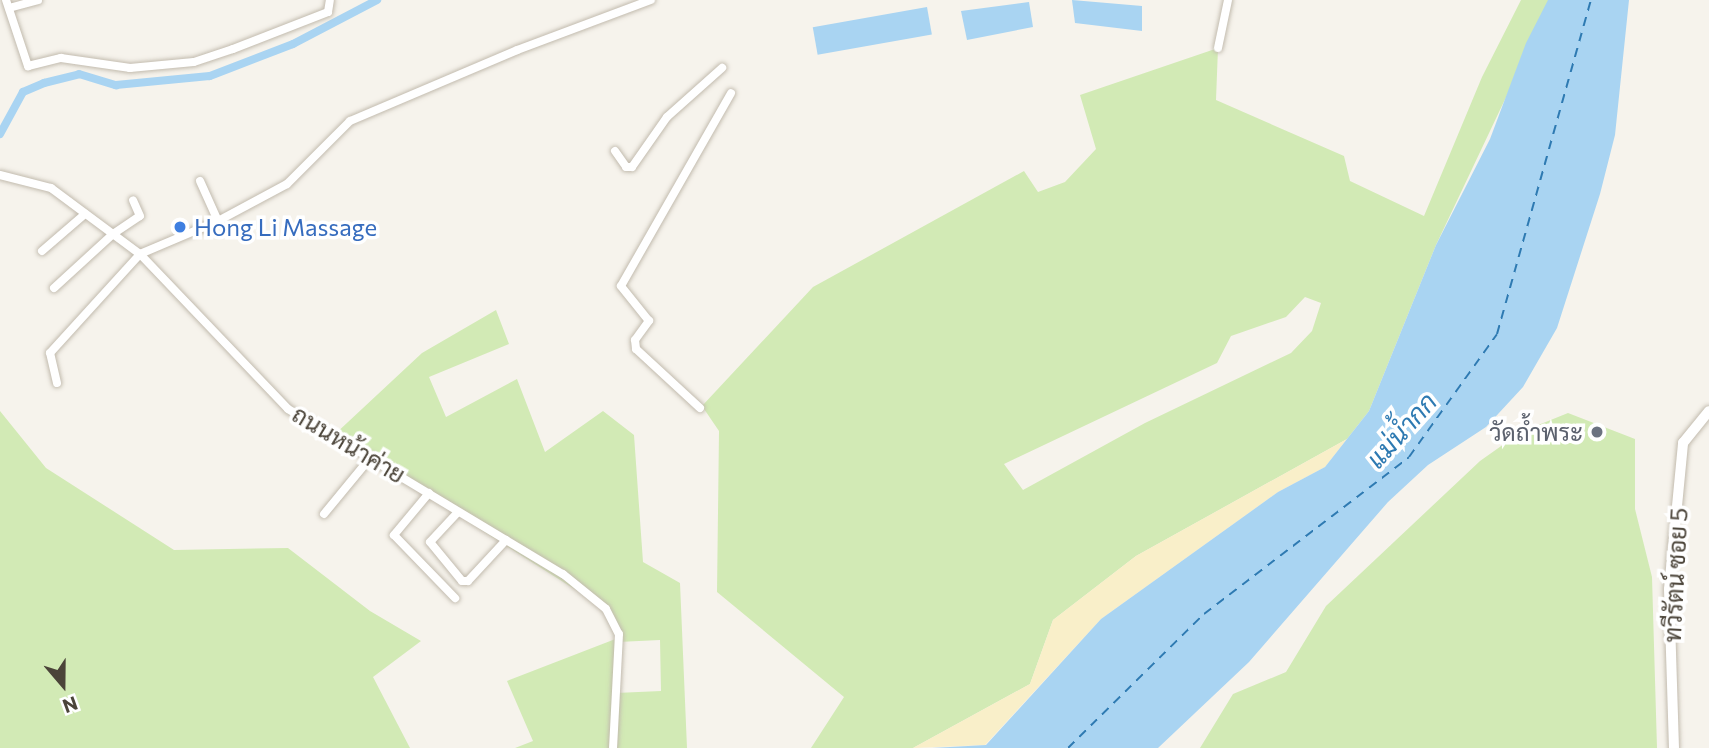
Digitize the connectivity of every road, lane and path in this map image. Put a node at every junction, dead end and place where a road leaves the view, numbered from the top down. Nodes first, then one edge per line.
1 (38, 0) edge
2 (330, 0) edge
3 (651, 0) edge
4 (1227, 0) edge
5 (7, 4) edge
6 (1218, 48) dead end
7 (722, 68) dead end
8 (731, 93) dead end
9 (615, 151) dead end
10 (0, 175) edge
11 (200, 181) dead end
12 (133, 200) dead end
13 (86, 214) junction
14 (218, 222) junction
15 (113, 234) junction
16 (42, 251) dead end
17 (140, 254) junction
18 (54, 288) dead end
19 (57, 383) dead end
20 (699, 408) dead end
21 (1709, 411) edge
22 (371, 457) junction
23 (429, 493) junction
24 (458, 512) junction
25 (324, 514) dead end
26 (506, 540) junction
27 (455, 598) dead end
28 (613, 748) edge
29 (1674, 748) edge

1 - 5 street
2 - 5 street
3 - 14 street
4 - 6 street
7 - 9 street
8 - 20 street
10 - 13 street, ถนนหน้าค่าย
11 - 14 street
12 - 15 street
13 - 15 street, ถนนหน้าค่าย
13 - 16 street
14 - 17 street
15 - 17 street, ถนนหน้าค่าย
15 - 18 street
17 - 19 street
17 - 22 street, ถนนหน้าค่าย
21 - 29 street, ทวีรัตน์ ซอย 5
22 - 23 street, ถนนหน้าค่าย
22 - 25 street
23 - 24 street, ถนนหน้าค่าย
23 - 27 street
24 - 26 street, ถนนหน้าค่าย
24 - 26 street
26 - 28 street, ถนนหน้าค่าย

